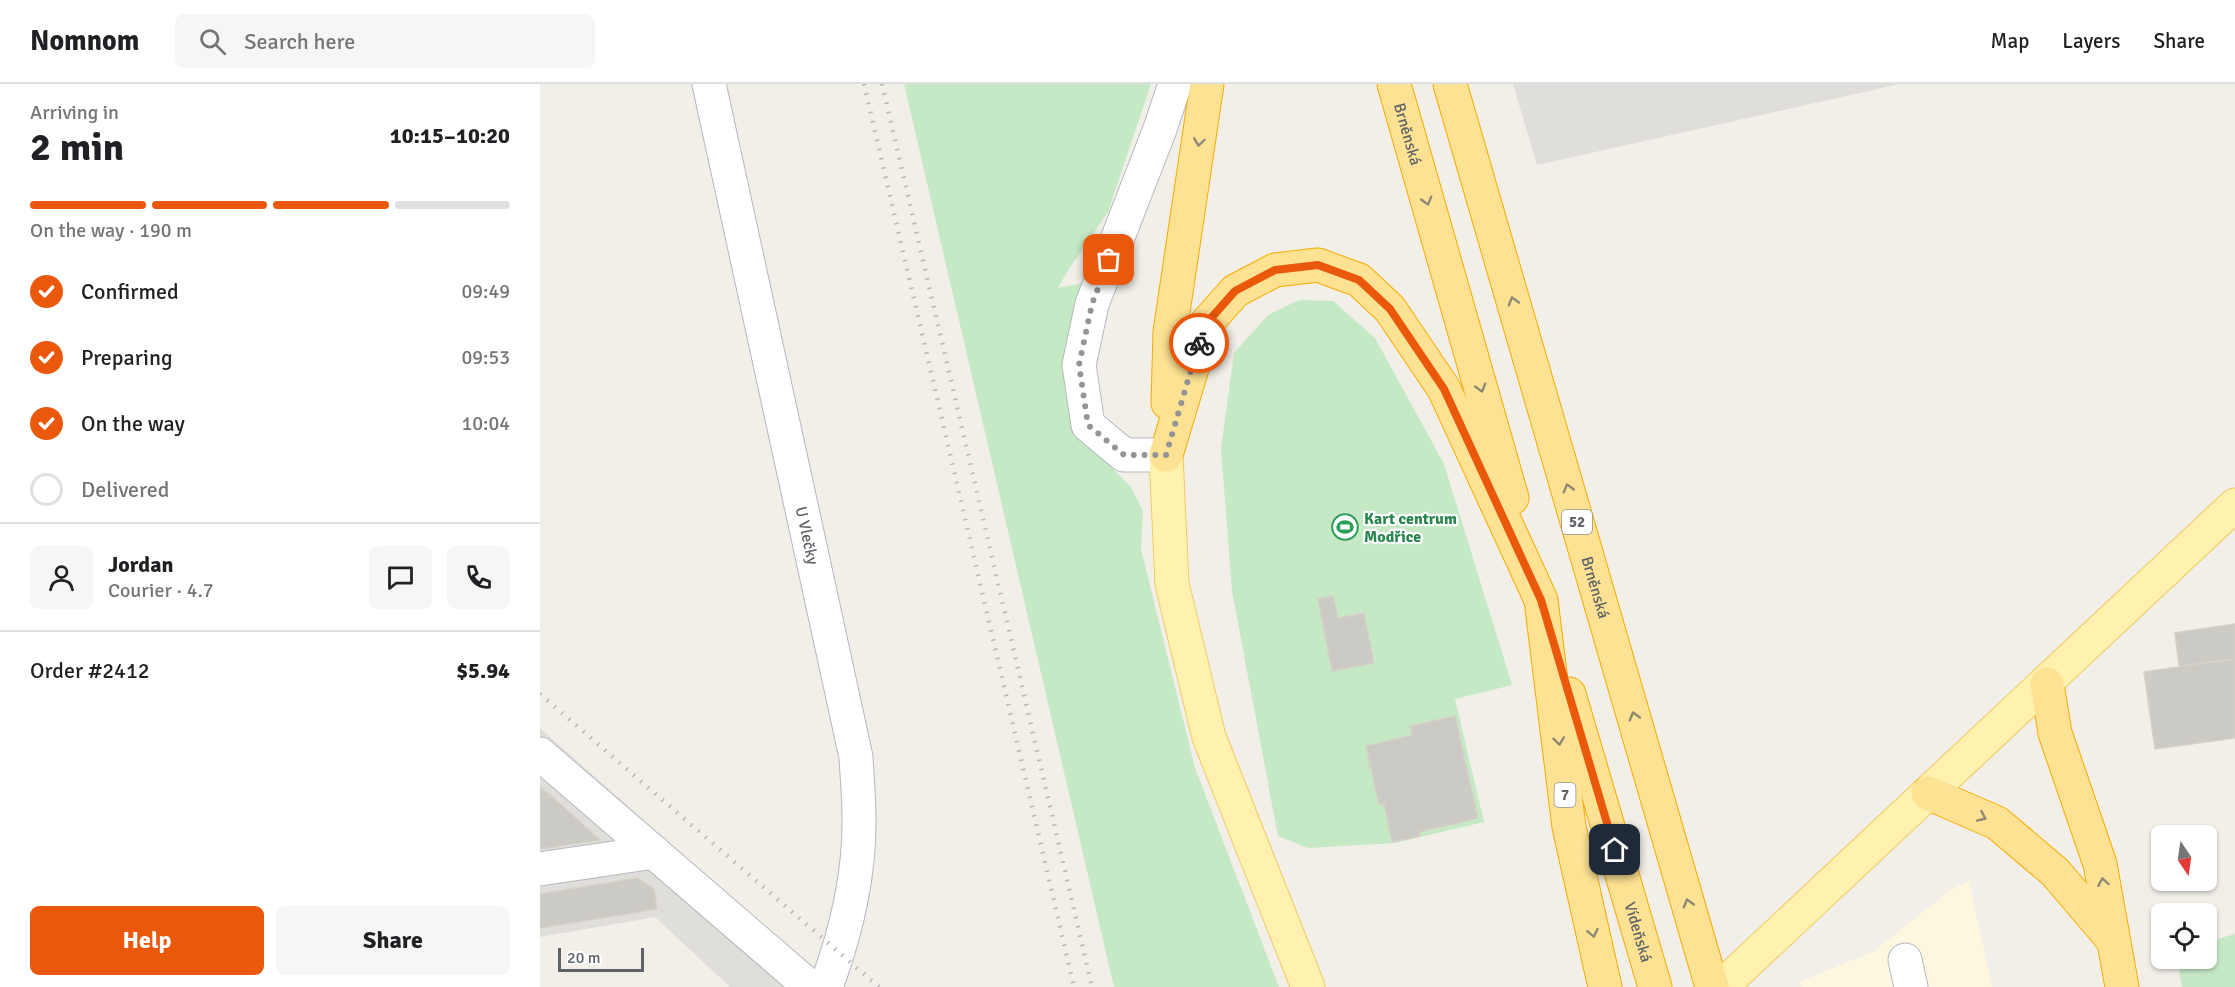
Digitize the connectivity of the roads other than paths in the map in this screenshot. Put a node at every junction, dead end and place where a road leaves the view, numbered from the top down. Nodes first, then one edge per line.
1 (709, 84) edge
2 (1175, 84) edge
3 (1207, 84) edge
4 (1394, 84) edge
5 (1450, 84) edge
6 (1166, 455) junction
7 (2233, 512) edge
8 (1541, 600) junction
9 (2047, 684) junction
10 (540, 754) edge
11 (1928, 794) junction
12 (654, 852) junction
13 (540, 869) edge
14 (2114, 940) junction
15 (810, 987) edge
16 (826, 987) edge
17 (1308, 987) edge
18 (1605, 987) edge
19 (1655, 987) edge
20 (1712, 987) edge
21 (1721, 987) edge
22 (2122, 987) edge

1 - 16 street, U Vlečky
2 - 6 street
3 -> 6 highway
4 -> 8 highway, Brněnská
20 -> 5 highway, Brněnská / 52
6 - 8 highway
6 - 17 main road
7 - 9 main road
8 -> 18 highway, 7
8 - 19 highway, Vídeňská
9 - 11 main road
14 -> 9 highway
10 - 12 street
11 -> 14 highway
11 - 21 main road
12 - 13 street
12 - 15 street
14 - 22 highway

